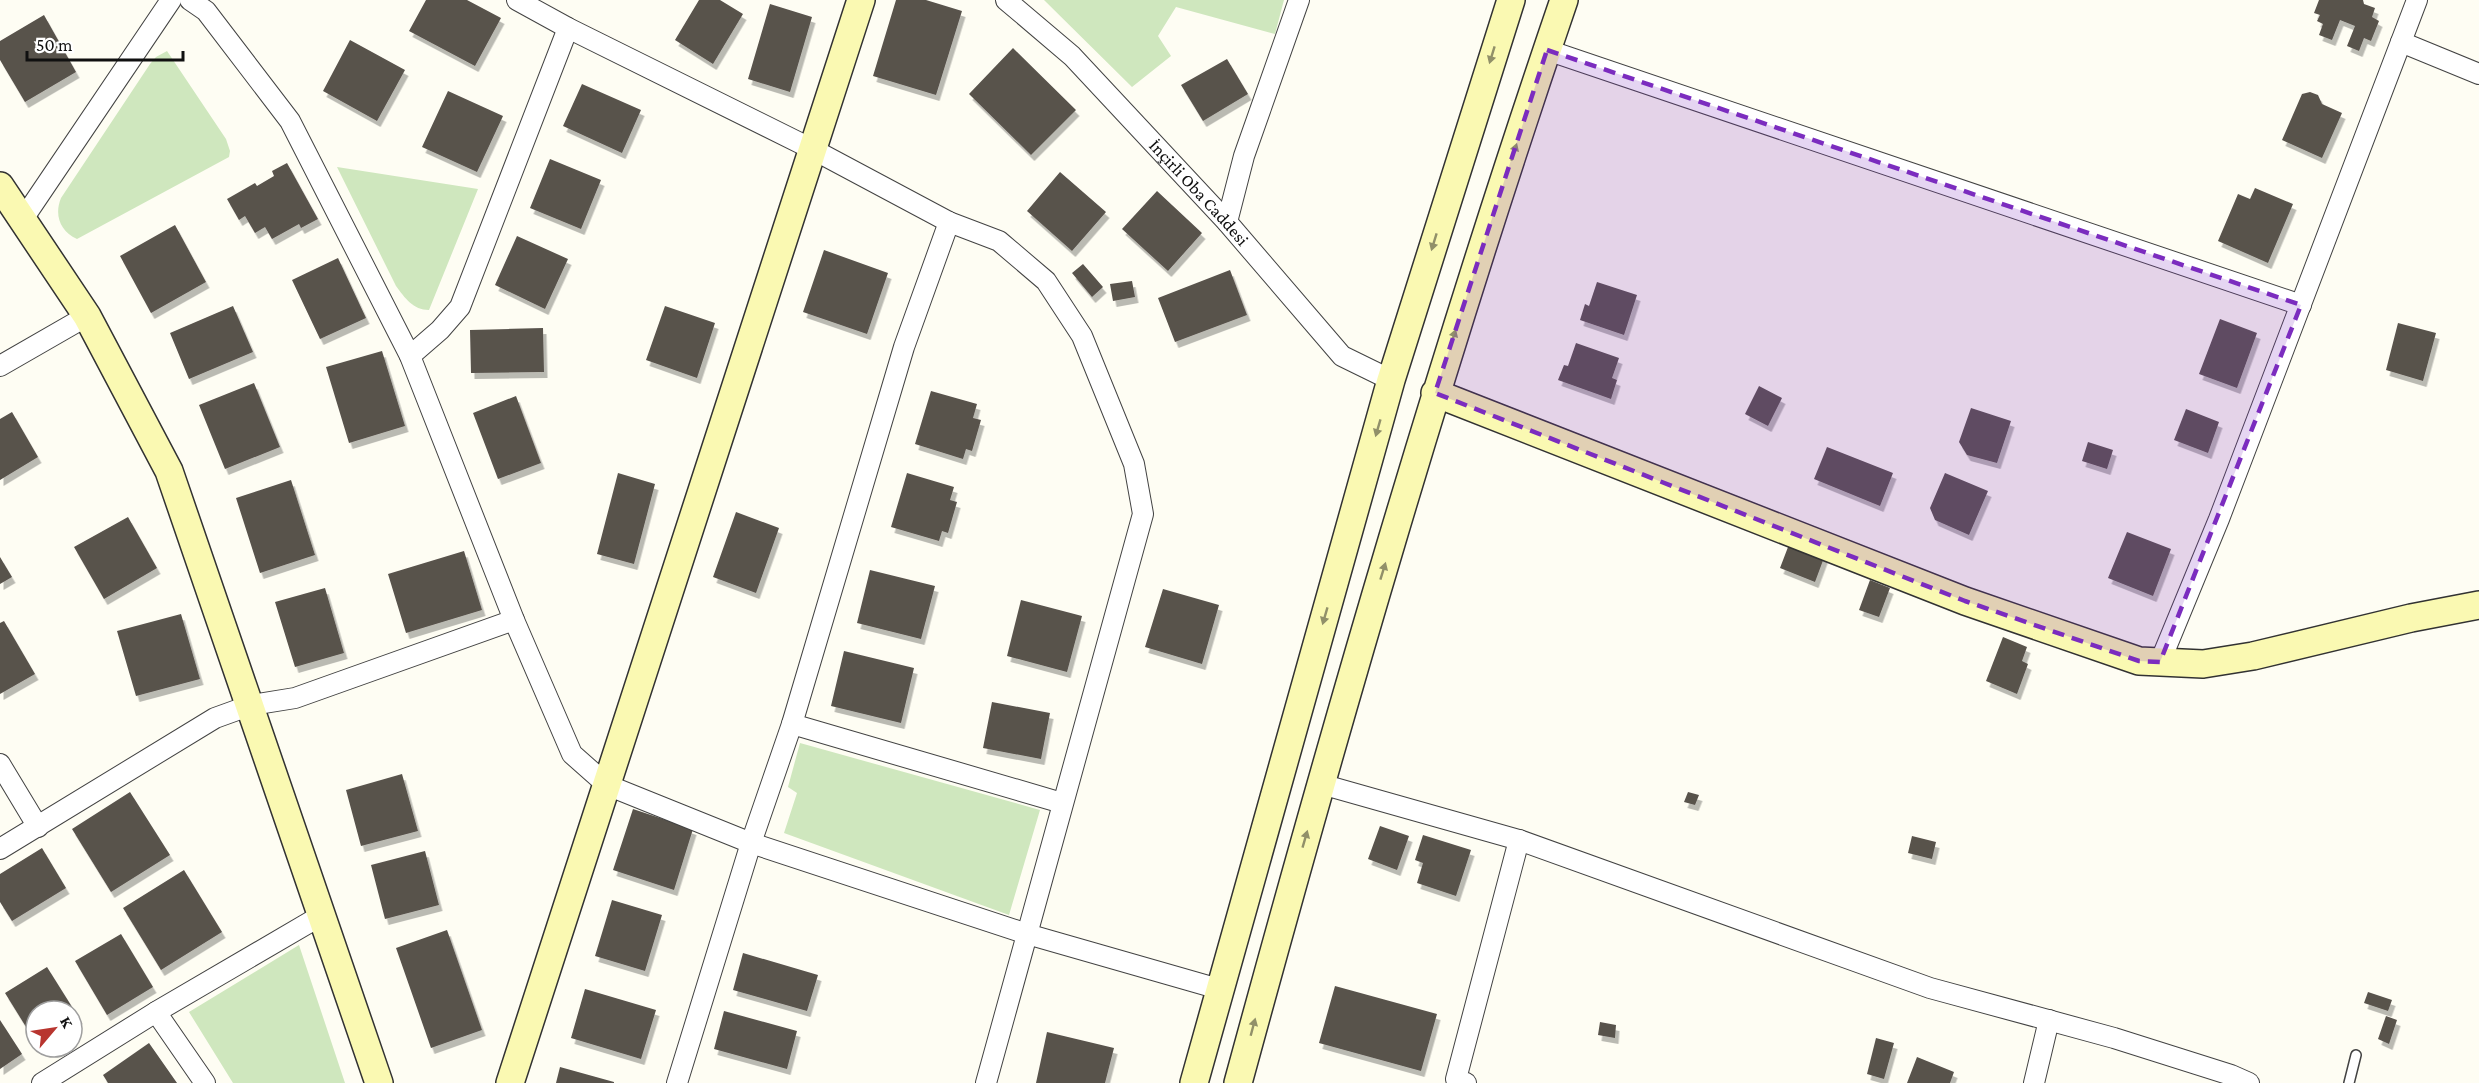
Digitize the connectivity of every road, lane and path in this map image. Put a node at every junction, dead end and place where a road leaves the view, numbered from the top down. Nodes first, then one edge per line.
1 (171, 0) edge
2 (190, 0) edge
3 (516, 0) edge
4 (861, 0) edge
5 (1299, 0) edge
6 (1511, 0) edge
7 (1564, 0) edge
8 (2417, 0) edge
9 (1012, 2) edge
10 (568, 28) junction
11 (2401, 42) junction
12 (1547, 50) junction
13 (2479, 74) edge
14 (814, 150) junction
15 (0, 186) edge
16 (23, 219) junction
17 (949, 222) junction
18 (1227, 222) junction
19 (2301, 305) junction
20 (87, 316) junction
21 (410, 356) junction
22 (0, 366) edge
23 (1391, 380) junction
24 (1435, 393) junction
25 (2479, 605) edge
26 (514, 620) junction
27 (2160, 662) junction
28 (251, 705) junction
29 (792, 724) junction
30 (0, 764) edge
31 (1321, 784) junction
32 (606, 785) junction
33 (1062, 803) junction
34 (38, 827) junction
35 (1519, 840) junction
36 (751, 843) junction
37 (0, 849) edge
38 (321, 915) junction
39 (1027, 934) junction
40 (1219, 989) junction
41 (156, 1012) junction
42 (2049, 1020) junction
43 (2356, 1055) dead end
44 (42, 1083) edge
45 (205, 1083) edge
46 (379, 1083) edge
47 (510, 1083) edge
48 (677, 1083) edge
49 (986, 1083) edge
50 (1194, 1083) edge
51 (1238, 1083) edge
52 (1466, 1083) edge
53 (2034, 1083) edge
54 (2249, 1083) edge
55 (2349, 1083) edge

1 - 16 street
2 - 21 street
3 - 10 street
4 - 14 street
5 - 18 street
6 -> 23 street
7 - 12 street
8 - 11 street
9 - 18 street, İnçirli Oba Caddesi
10 - 14 street
10 - 21 street
11 - 13 street
11 - 19 street
12 - 19 street
24 -> 12 street
14 - 17 street
14 - 32 street
15 - 16 street
16 - 20 street
17 - 29 street
17 - 33 street
18 - 23 street, İnçirli Oba Caddesi
19 - 27 street
20 - 22 street
20 - 28 street
21 - 26 street
23 -> 40 street
24 - 27 street
31 -> 24 street
25 - 27 street
26 - 28 street
26 - 32 street
28 - 34 street
28 - 38 street
29 - 33 street
29 - 36 street
30 - 34 street
31 - 35 street
51 -> 31 street
32 - 36 street
32 - 47 street
33 - 39 street
34 - 37 street
35 - 42 street
35 - 52 street
36 - 39 street
36 - 48 street
38 - 41 street
38 - 46 street
39 - 40 street
39 - 49 street
40 - 50 street
41 - 44 street
41 - 45 street
42 - 53 street
42 - 54 street
43 - 55 lane

